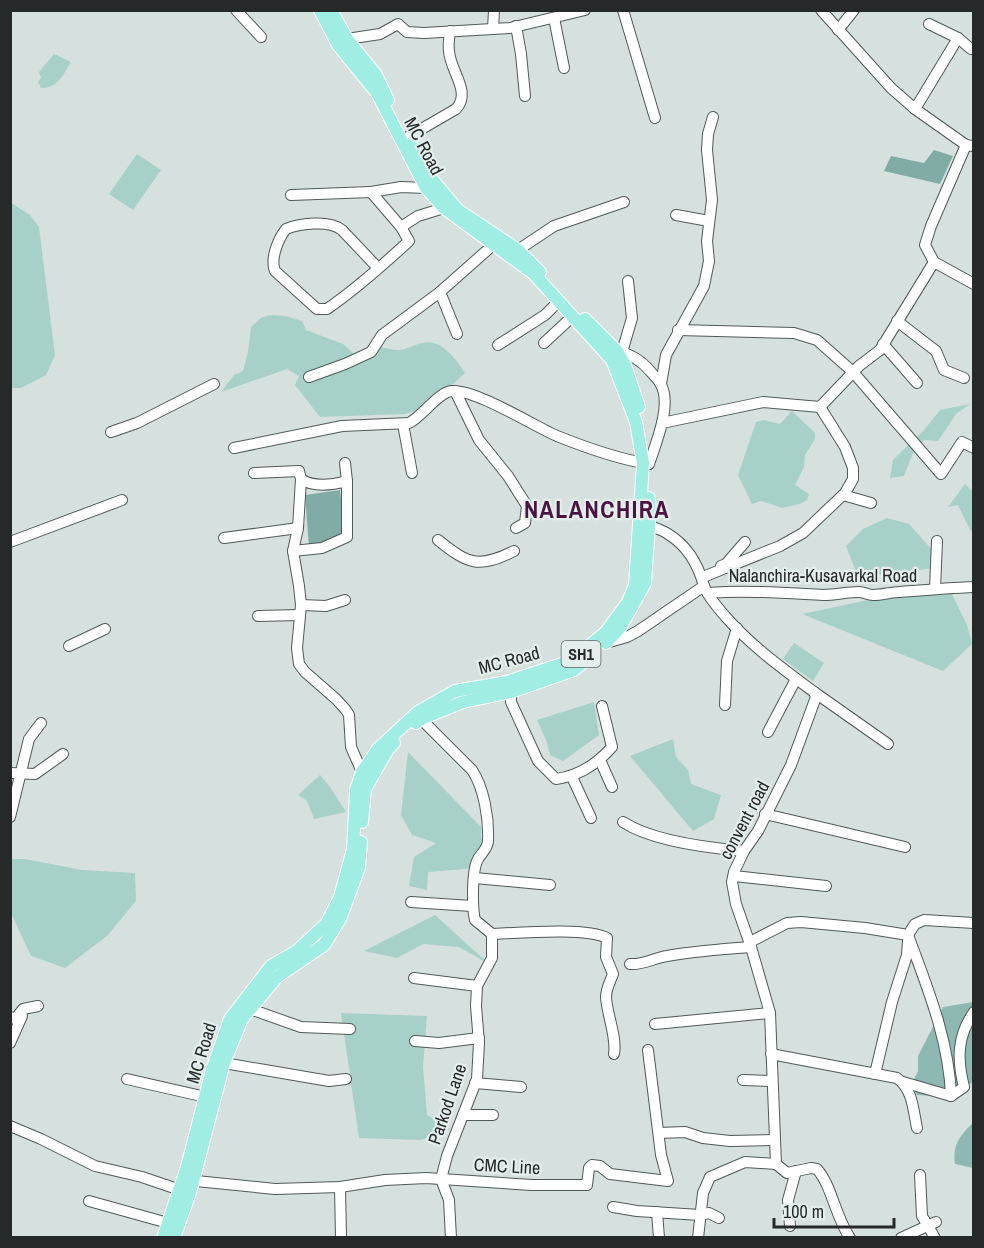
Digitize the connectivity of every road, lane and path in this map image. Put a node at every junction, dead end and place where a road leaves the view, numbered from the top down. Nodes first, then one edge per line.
1 (236, 10) edge
2 (320, 10) edge
3 (331, 10) edge
4 (494, 10) edge
5 (585, 10) edge
6 (623, 10) edge
7 (821, 10) edge
8 (854, 10) edge
9 (554, 18) junction
10 (929, 24) dead end
11 (516, 26) junction
12 (493, 28) junction
13 (838, 30) junction
14 (450, 32) junction
15 (261, 37) dead end
16 (958, 38) junction
17 (343, 42) junction
18 (971, 49) dead end
19 (564, 68) dead end
20 (525, 96) dead end
21 (915, 109) junction
22 (713, 117) dead end
23 (655, 118) dead end
24 (406, 138) junction
25 (970, 146) edge
26 (426, 183) junction
27 (371, 192) junction
28 (291, 195) dead end
29 (624, 202) dead end
30 (444, 208) junction
31 (676, 215) dead end
32 (709, 221) junction
33 (401, 227) junction
34 (493, 245) junction
35 (518, 250) junction
36 (934, 262) junction
37 (378, 268) junction
38 (628, 281) dead end
39 (974, 284) edge
40 (440, 292) junction
41 (559, 301) junction
42 (573, 316) junction
43 (897, 321) junction
44 (678, 330) junction
45 (457, 334) dead end
46 (544, 343) dead end
47 (883, 344) junction
48 (498, 345) dead end
49 (619, 351) junction
50 (853, 372) junction
51 (309, 377) dead end
52 (964, 378) dead end
53 (917, 383) dead end
54 (214, 384) dead end
55 (662, 384) junction
56 (455, 391) junction
57 (820, 407) junction
58 (662, 423) junction
59 (403, 424) junction
60 (111, 432) dead end
61 (974, 447) edge
62 (234, 448) dead end
63 (345, 463) dead end
64 (646, 464) junction
65 (254, 473) dead end
66 (412, 473) dead end
67 (301, 479) junction
68 (347, 481) junction
69 (844, 494) junction
70 (122, 500) dead end
71 (871, 503) dead end
72 (645, 524) junction
73 (298, 528) junction
74 (516, 528) dead end
75 (224, 538) dead end
76 (438, 540) dead end
77 (937, 541) dead end
78 (10, 542) edge
79 (745, 542) dead end
80 (293, 551) junction
81 (514, 551) dead end
82 (704, 583) junction
83 (974, 587) edge
84 (935, 589) junction
85 (345, 600) dead end
86 (300, 610) junction
87 (258, 616) dead end
88 (737, 628) junction
89 (105, 629) dead end
90 (606, 643) junction
91 (69, 646) dead end
92 (796, 679) junction
93 (511, 692) junction
94 (814, 692) junction
95 (725, 705) dead end
96 (602, 706) dead end
97 (421, 719) junction
98 (41, 723) dead end
99 (768, 732) dead end
100 (888, 744) dead end
101 (63, 754) dead end
102 (600, 760) junction
103 (362, 772) junction
104 (16, 773) edge
105 (572, 777) junction
106 (612, 787) dead end
107 (765, 814) junction
108 (10, 817) edge
109 (591, 818) dead end
110 (623, 822) dead end
111 (905, 847) dead end
112 (744, 851) junction
113 (734, 876) junction
114 (475, 878) junction
115 (550, 885) dead end
116 (826, 886) dead end
117 (411, 903) dead end
118 (472, 906) junction
119 (974, 923) edge
120 (492, 934) junction
121 (908, 935) junction
122 (750, 944) junction
123 (630, 963) dead end
124 (414, 978) dead end
125 (477, 986) junction
126 (38, 1006) dead end
127 (250, 1009) junction
128 (974, 1012) edge
129 (770, 1013) junction
130 (16, 1017) edge
131 (655, 1024) dead end
132 (350, 1029) dead end
133 (479, 1038) junction
134 (415, 1041) dead end
135 (10, 1043) edge
136 (648, 1050) dead end
137 (614, 1054) dead end
138 (771, 1054) junction
139 (224, 1063) junction
140 (875, 1074) junction
141 (127, 1079) dead end
142 (346, 1079) dead end
143 (743, 1080) dead end
144 (772, 1081) junction
145 (902, 1082) junction
146 (475, 1083) junction
147 (521, 1087) dead end
148 (951, 1096) junction
149 (206, 1097) junction
150 (493, 1115) dead end
151 (463, 1116) junction
152 (10, 1126) edge
153 (917, 1128) dead end
154 (659, 1133) junction
155 (775, 1140) junction
156 (776, 1164) junction
157 (796, 1171) junction
158 (920, 1175) dead end
159 (441, 1179) junction
160 (186, 1186) junction
161 (340, 1187) junction
162 (89, 1201) dead end
163 (613, 1207) dead end
164 (657, 1212) junction
165 (700, 1215) junction
166 (718, 1218) dead end
167 (168, 1223) junction
168 (931, 1224) junction
169 (789, 1226) dead end
170 (163, 1238) edge
171 (174, 1238) edge
172 (341, 1238) edge
173 (451, 1238) edge
174 (659, 1238) edge
175 (698, 1238) edge
176 (850, 1238) edge
177 (902, 1238) edge
178 (935, 1238) edge

1 - 15 street
2 - 17 main road, MC Road / SH1
3 - 17 main road, MC Road / SH1
4 - 12 street
5 - 9 street
6 - 23 street
7 - 13 street
8 - 13 street
9 - 11 street
9 - 19 street
10 - 16 street
11 - 12 street
11 - 20 street
12 - 14 street
13 - 21 street
14 - 17 street
14 - 24 street
16 - 18 street
16 - 21 street
17 - 24 main road, MC Road / SH1
17 - 26 main road, MC Road / SH1
21 - 25 street
22 - 32 street
24 - 26 main road, MC Road / SH1
25 - 36 street
26 - 27 street
26 - 30 main road, MC Road / SH1
26 - 35 main road, MC Road / SH1
27 - 28 street
27 - 33 street
29 - 35 street
30 - 33 street
30 - 34 main road, MC Road / SH1
31 - 32 street
32 - 44 street
33 - 37 street
34 - 40 street
34 - 41 main road, MC Road / SH1
35 - 49 main road, MC Road / SH1
36 - 39 street
36 - 43 street
37 - 37 street
38 - 49 street
40 - 45 street
40 - 51 street
41 - 42 main road, MC Road / SH1
41 - 48 street
42 - 46 street
42 - 64 main road, MC Road / SH1
43 - 47 street
43 - 52 street
44 - 50 street
44 - 55 street
47 - 50 street
47 - 53 street
49 - 55 street
49 - 64 main road, MC Road / SH1
50 - 57 street
50 - 61 street
54 - 60 street
55 - 58 street
56 - 59 street
56 - 64 street
56 - 74 street
57 - 58 street
57 - 69 street
58 - 64 street
59 - 62 street
59 - 66 street
63 - 68 street
64 - 72 main road, MC Road / SH1
65 - 67 street
67 - 68 street
67 - 73 street
68 - 80 street
69 - 71 street
69 - 82 street
70 - 78 street
72 - 82 street
72 - 90 main road, MC Road / SH1
72 - 103 main road, MC Road / SH1
73 - 75 street
73 - 80 street
76 - 81 street
77 - 84 street
79 - 82 street
80 - 86 street
82 - 84 street, Nalanchira-Kusavarkal Road
82 - 88 street
82 - 90 street
83 - 84 street, Nalanchira-Kusavarkal Road
85 - 86 street
86 - 87 street
86 - 103 street
88 - 92 street
88 - 95 street
89 - 91 street
90 - 93 main road, MC Road / SH1
92 - 94 street
92 - 99 street
93 - 97 main road, MC Road / SH1
93 - 105 street
94 - 100 street
94 - 107 street, convent road
96 - 102 street
97 - 114 street
97 - 127 main road, MC Road / SH1
98 - 104 street
101 - 104 street
102 - 105 street
102 - 106 street
103 - 149 main road, MC Road / SH1
104 - 108 street
105 - 109 street
107 - 111 street
107 - 112 street, convent road
110 - 112 street
112 - 113 street, convent road
113 - 116 street
113 - 122 street, convent road
114 - 115 street
114 - 118 street
117 - 118 street
118 - 120 street
119 - 121 street
120 - 125 street, Parkod Lane
120 - 137 street
121 - 122 street
121 - 140 street
121 - 148 street
122 - 123 street
122 - 129 street, convent road
124 - 125 street
125 - 133 street, Parkod Lane
126 - 130 street
127 - 132 street
127 - 139 main road, MC Road / SH1
128 - 148 street
129 - 131 street
129 - 138 street, convent road
130 - 135 street
133 - 134 street
133 - 146 street, Parkod Lane
136 - 154 street, CMC Line
138 - 140 street
138 - 144 street, convent road
139 - 142 street
139 - 160 main road, MC Road / SH1
140 - 145 street
141 - 149 street
143 - 144 street
144 - 155 street, convent road
145 - 148 street
145 - 153 street
146 - 147 street
146 - 151 street, Parkod Lane
149 - 160 main road, MC Road / SH1
150 - 151 street
151 - 159 street, Parkod Lane
152 - 160 street, CMC Line
154 - 155 street
154 - 159 street, CMC Line
155 - 156 street, convent road
156 - 157 street
156 - 165 street
157 - 169 street
157 - 176 street
158 - 168 street
159 - 161 street, CMC Line
159 - 173 street
160 - 161 street, CMC Line
160 - 167 main road, MC Road / SH1
160 - 171 main road, MC Road / SH1
161 - 172 street
162 - 167 street
163 - 164 street
164 - 165 street
164 - 174 street
165 - 166 street
165 - 175 street
167 - 170 main road, MC Road / SH1
168 - 177 street
168 - 178 street

